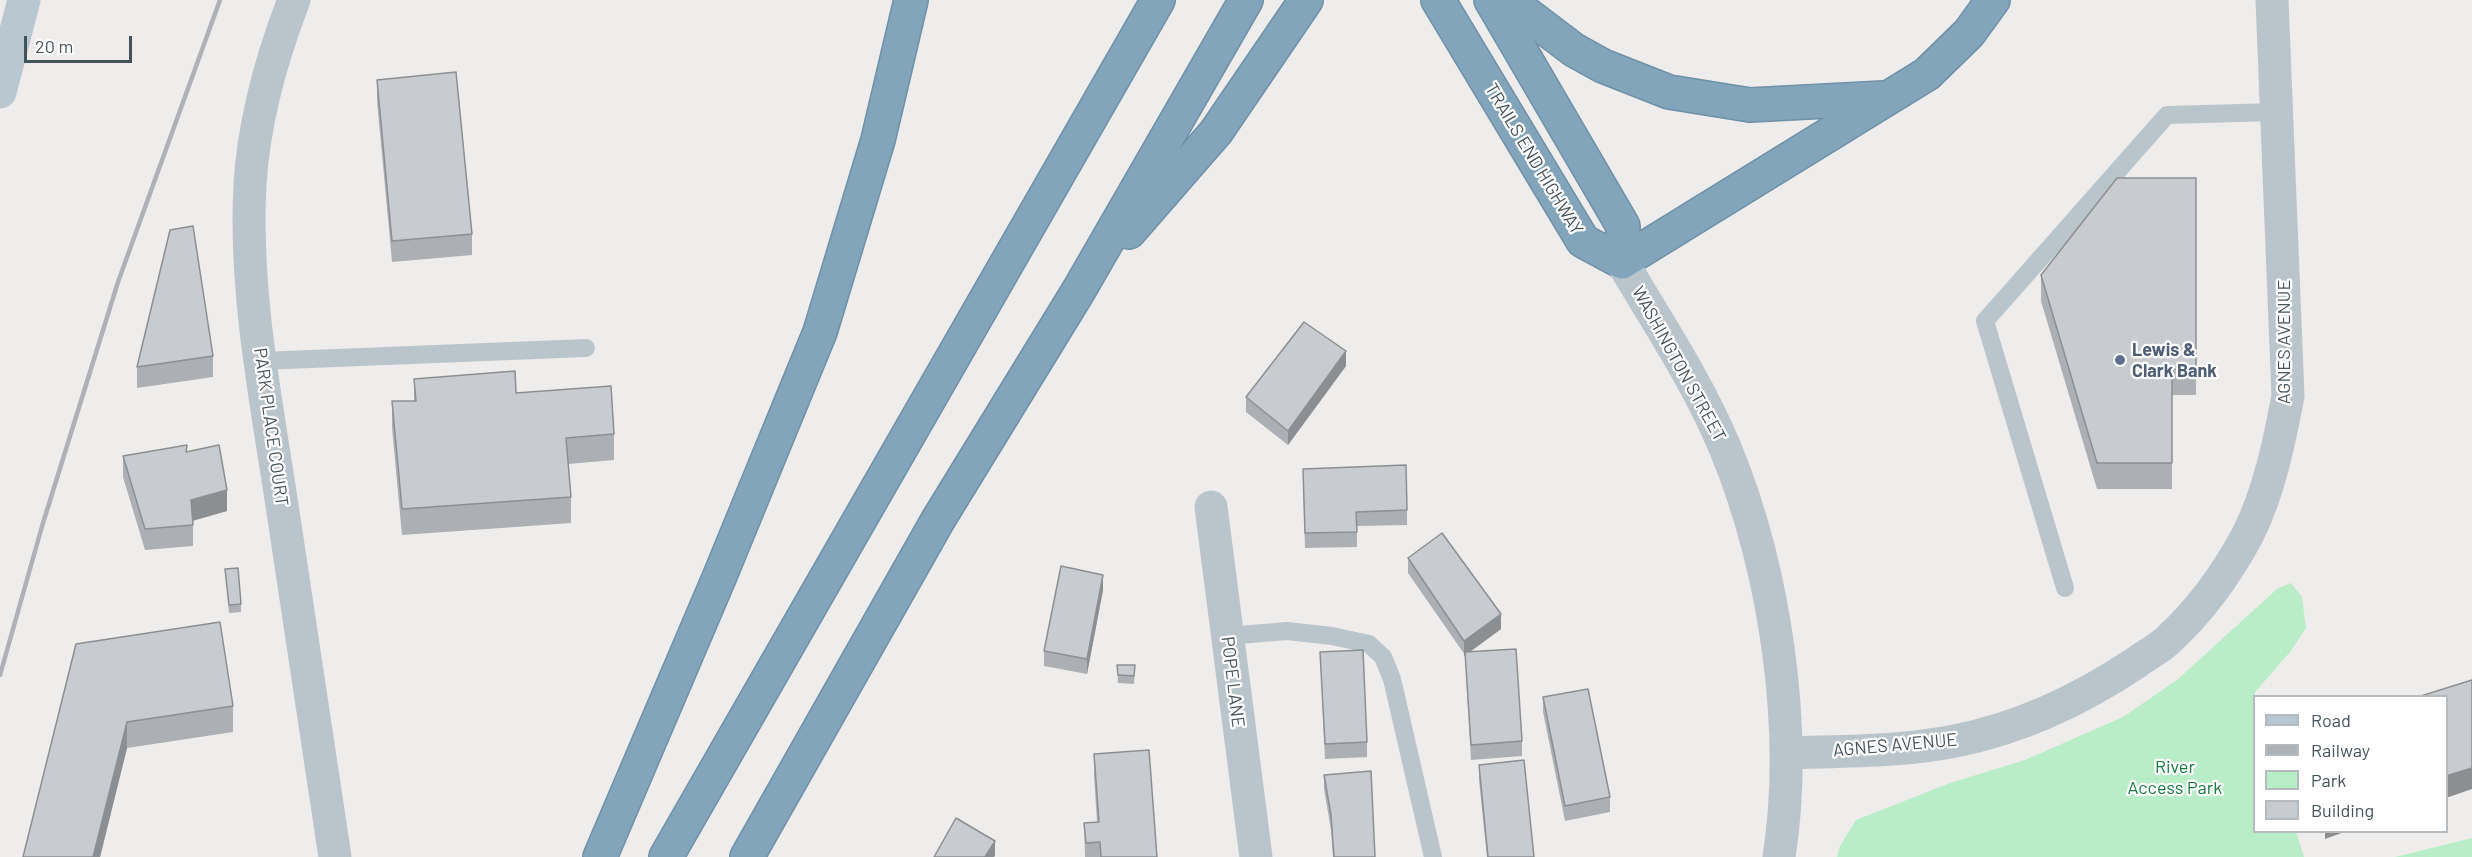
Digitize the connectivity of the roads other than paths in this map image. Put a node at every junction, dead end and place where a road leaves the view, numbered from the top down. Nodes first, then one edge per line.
1 (24, 0) edge
2 (294, 0) edge
3 (911, 0) edge
4 (1158, 0) edge
5 (1246, 0) edge
6 (1306, 0) edge
7 (1491, 0) edge
8 (1508, 0) edge
9 (1994, 0) edge
10 (2272, 0) edge
11 (1445, 11) edge
12 (0, 92) edge
13 (1888, 98) junction
14 (2277, 112) junction
15 (1622, 262) junction
16 (1079, 290) junction
17 (586, 348) dead end
18 (261, 361) junction
19 (1211, 507) dead end
20 (2065, 588) dead end
21 (1227, 636) junction
22 (1787, 753) junction
23 (335, 857) edge
24 (600, 857) edge
25 (666, 857) edge
26 (747, 857) edge
27 (1256, 857) edge
28 (1433, 857) edge
29 (1779, 857) edge

1 - 12 main road
2 - 18 street, PARK PLACE COURT
3 - 24 highway
4 - 25 highway
5 - 16 highway
6 - 16 highway
7 - 15 highway
8 - 13 highway
9 - 13 highway
10 - 14 street, AGNES AVENUE
11 - 15 highway, TRAILS END HIGHWAY
13 - 15 highway
14 - 20 lane
14 - 22 street, AGNES AVENUE
15 - 22 street, WASHINGTON STREET
16 - 26 highway
17 - 18 lane
18 - 23 street, PARK PLACE COURT
19 - 21 street, POPE LANE
21 - 27 street, POPE LANE
21 - 28 lane
22 - 29 street, WASHINGTON STREET

